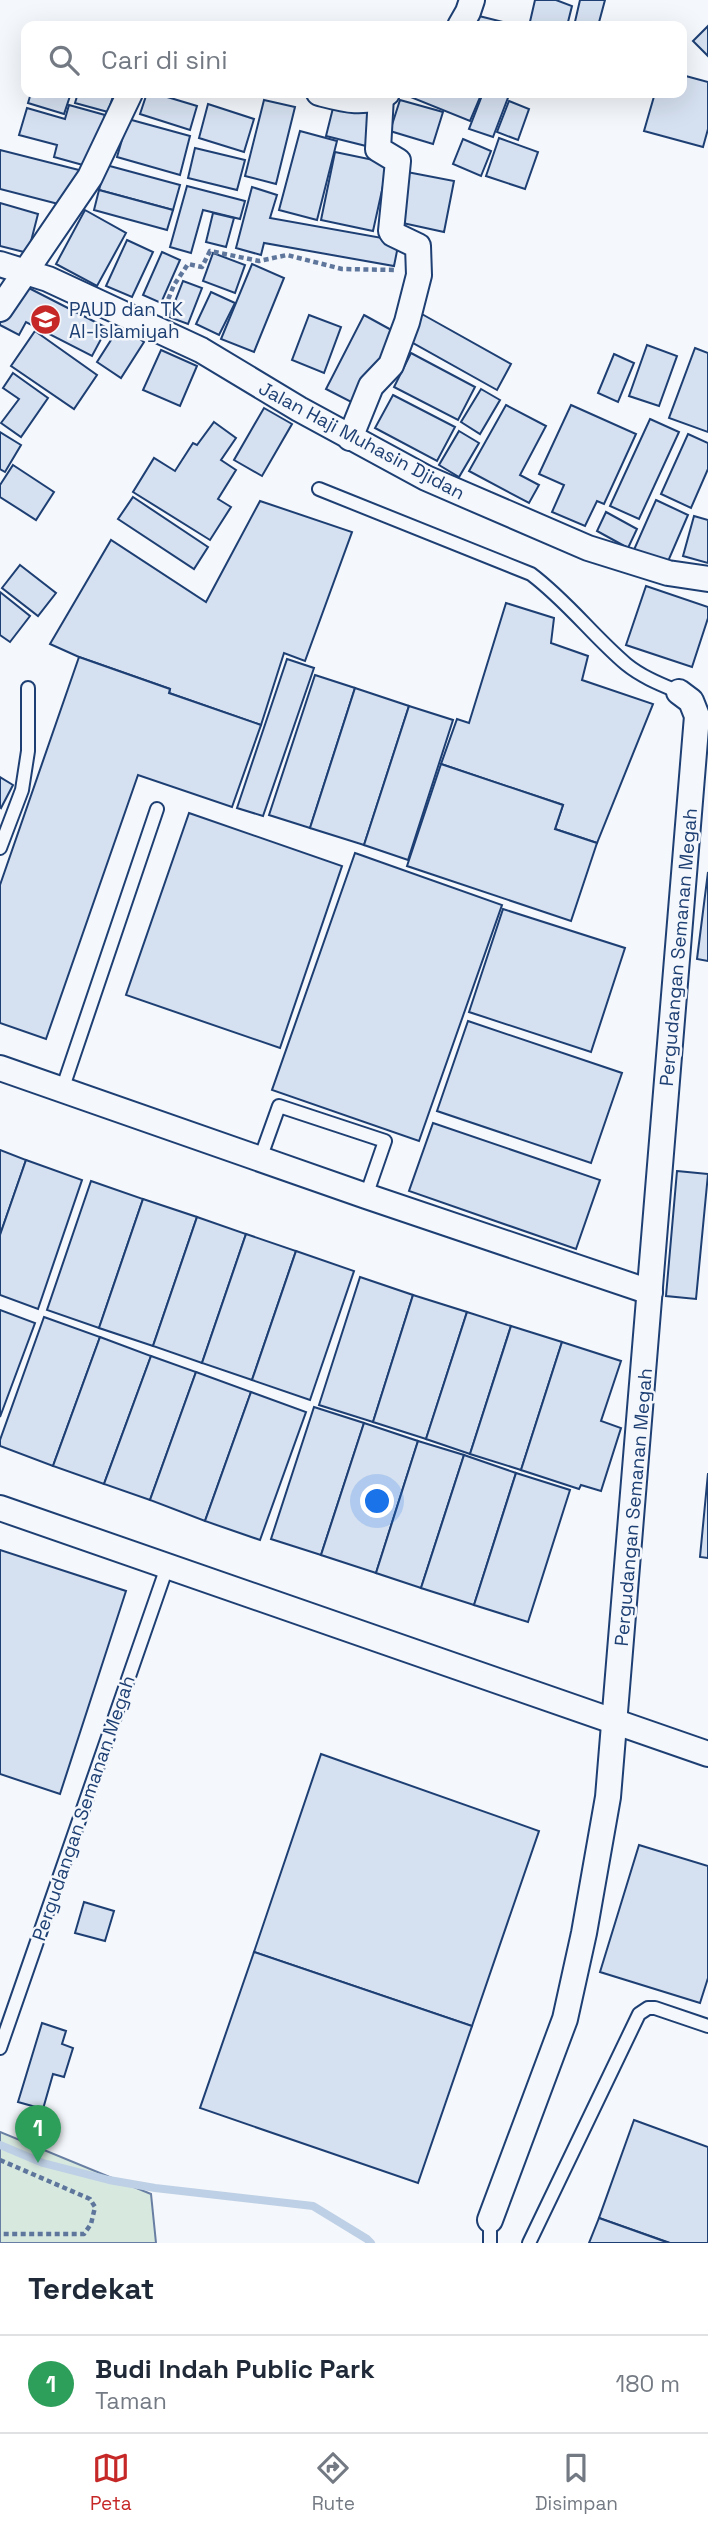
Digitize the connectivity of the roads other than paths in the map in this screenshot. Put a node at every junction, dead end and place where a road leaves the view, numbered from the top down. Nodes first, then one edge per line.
1 (472, 0) edge
2 (463, 21) edge
3 (128, 98) edge
4 (340, 98) edge
5 (366, 98) edge
6 (384, 98) edge
7 (0, 264) edge
8 (26, 272) junction
9 (0, 309) edge
10 (350, 438) junction
11 (319, 489) dead end
12 (708, 579) edge
13 (28, 688) dead end
14 (679, 692) joint
15 (157, 808) dead end
16 (0, 848) edge
17 (0, 1068) edge
18 (62, 1090) junction
19 (260, 1159) junction
20 (366, 1196) junction
21 (650, 1292) junction
22 (0, 1508) edge
23 (167, 1567) junction
24 (616, 1722) junction
25 (708, 1754) edge
26 (708, 2026) edge
27 (0, 2048) edge
28 (490, 2232) edge
29 (529, 2243) edge

1 - 2 street
3 - 8 street
4 - 5 street
6 - 10 street
7 - 8 street, Jalan Haji Muhasin Djidan
8 - 9 street
8 - 10 street, Jalan Haji Muhasin Djidan
10 - 12 street, Jalan Haji Muhasin Djidan
11 - 14 lane, Pergudangan Semanan Megah
13 - 16 lane
14 - 21 street, Pergudangan Semanan Megah
15 - 18 lane
17 - 18 street
18 - 19 street
19 - 20 street
19 - 20 lane
20 - 21 street
21 - 24 street, Pergudangan Semanan Megah
22 - 23 street
23 - 24 street
23 - 27 lane, Pergudangan Semanan Megah
24 - 25 street
24 - 28 street, Pergudangan Semanan Megah
26 - 29 lane

